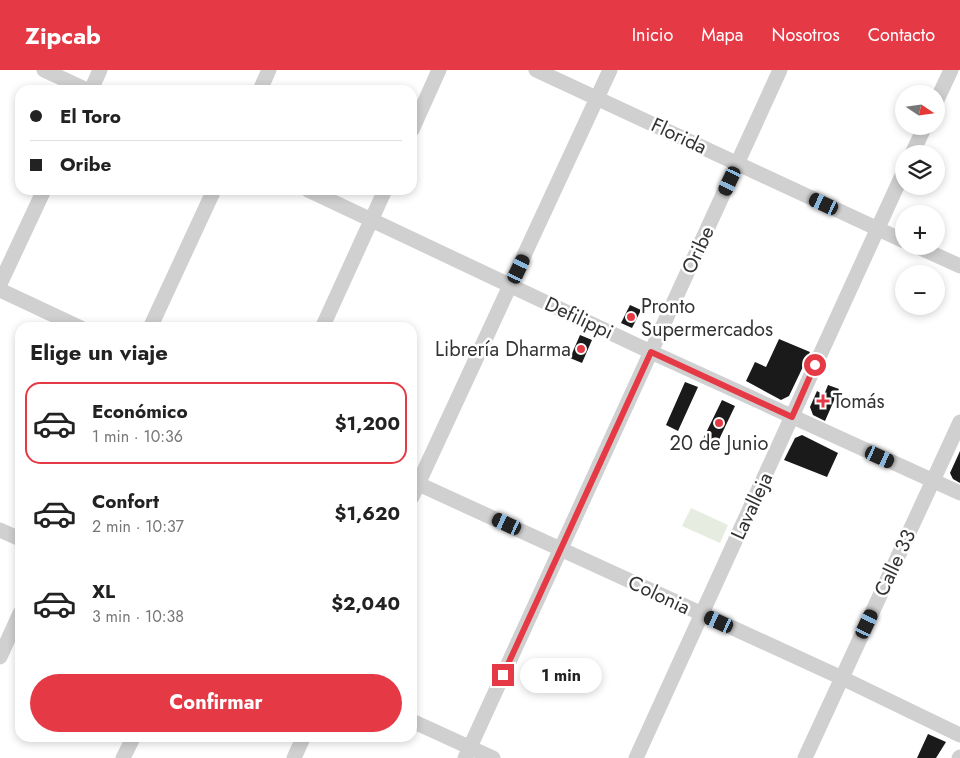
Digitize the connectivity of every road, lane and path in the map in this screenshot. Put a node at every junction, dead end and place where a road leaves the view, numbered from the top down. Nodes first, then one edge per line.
1 (44, 70) edge
2 (100, 70) edge
3 (269, 70) edge
4 (439, 70) edge
5 (536, 70) edge
6 (610, 70) edge
7 (780, 70) edge
8 (951, 70) edge
9 (78, 85) edge
10 (92, 85) edge
11 (262, 85) edge
12 (944, 85) edge
13 (596, 98) junction
14 (417, 119) edge
15 (738, 164) junction
16 (895, 190) edge
17 (42, 195) edge
18 (212, 195) edge
19 (319, 195) edge
20 (383, 195) edge
21 (372, 220) junction
22 (877, 228) junction
23 (895, 237) edge
24 (936, 255) edge
25 (960, 266) edge
26 (0, 284) edge
27 (511, 286) junction
28 (0, 290) edge
29 (68, 322) edge
30 (153, 322) edge
31 (325, 322) edge
32 (651, 352) junction
33 (792, 417) junction
34 (960, 422) edge
35 (933, 481) junction
36 (417, 483) edge
37 (417, 488) edge
38 (960, 493) edge
39 (0, 530) edge
40 (15, 537) edge
41 (560, 549) junction
42 (702, 614) junction
43 (15, 624) edge
44 (0, 657) edge
45 (842, 678) junction
46 (417, 724) edge
47 (960, 735) edge
48 (130, 742) edge
49 (301, 742) edge
50 (468, 753) edge
51 (123, 758) edge
52 (294, 758) edge
53 (494, 758) edge
54 (636, 758) edge
55 (805, 758) edge

1 - 9 street
2 - 10 street
3 - 11 street
4 - 14 street
5 - 13 street, Florida
6 - 13 street
7 - 15 street, Oribe
8 - 12 street
13 - 15 street, Florida
13 - 27 street
15 - 22 street, Florida
15 - 32 street, Oribe
16 - 22 street, Lavalleja
17 - 26 street
18 - 30 street
19 - 21 street, Defilippi
20 - 21 street
21 - 27 street, Defilippi
21 - 31 street
22 - 23 street, Florida
22 - 33 street, Lavalleja
24 - 25 street
27 - 32 street, Defilippi
27 - 36 street
28 - 29 street
32 - 33 street, Defilippi
32 - 41 street, Oribe
33 - 35 street, Defilippi
33 - 42 street, Lavalleja
34 - 35 street, Calle 33
35 - 38 street, Defilippi
35 - 45 street, Calle 33
37 - 41 street, Colonia
39 - 40 street
41 - 42 street, Colonia
41 - 50 street, Oribe
42 - 45 street, Colonia
42 - 54 street, Lavalleja
43 - 44 street
45 - 47 street, Colonia
45 - 55 street, Calle 33
46 - 50 street
48 - 51 street
49 - 52 street
50 - 53 street

